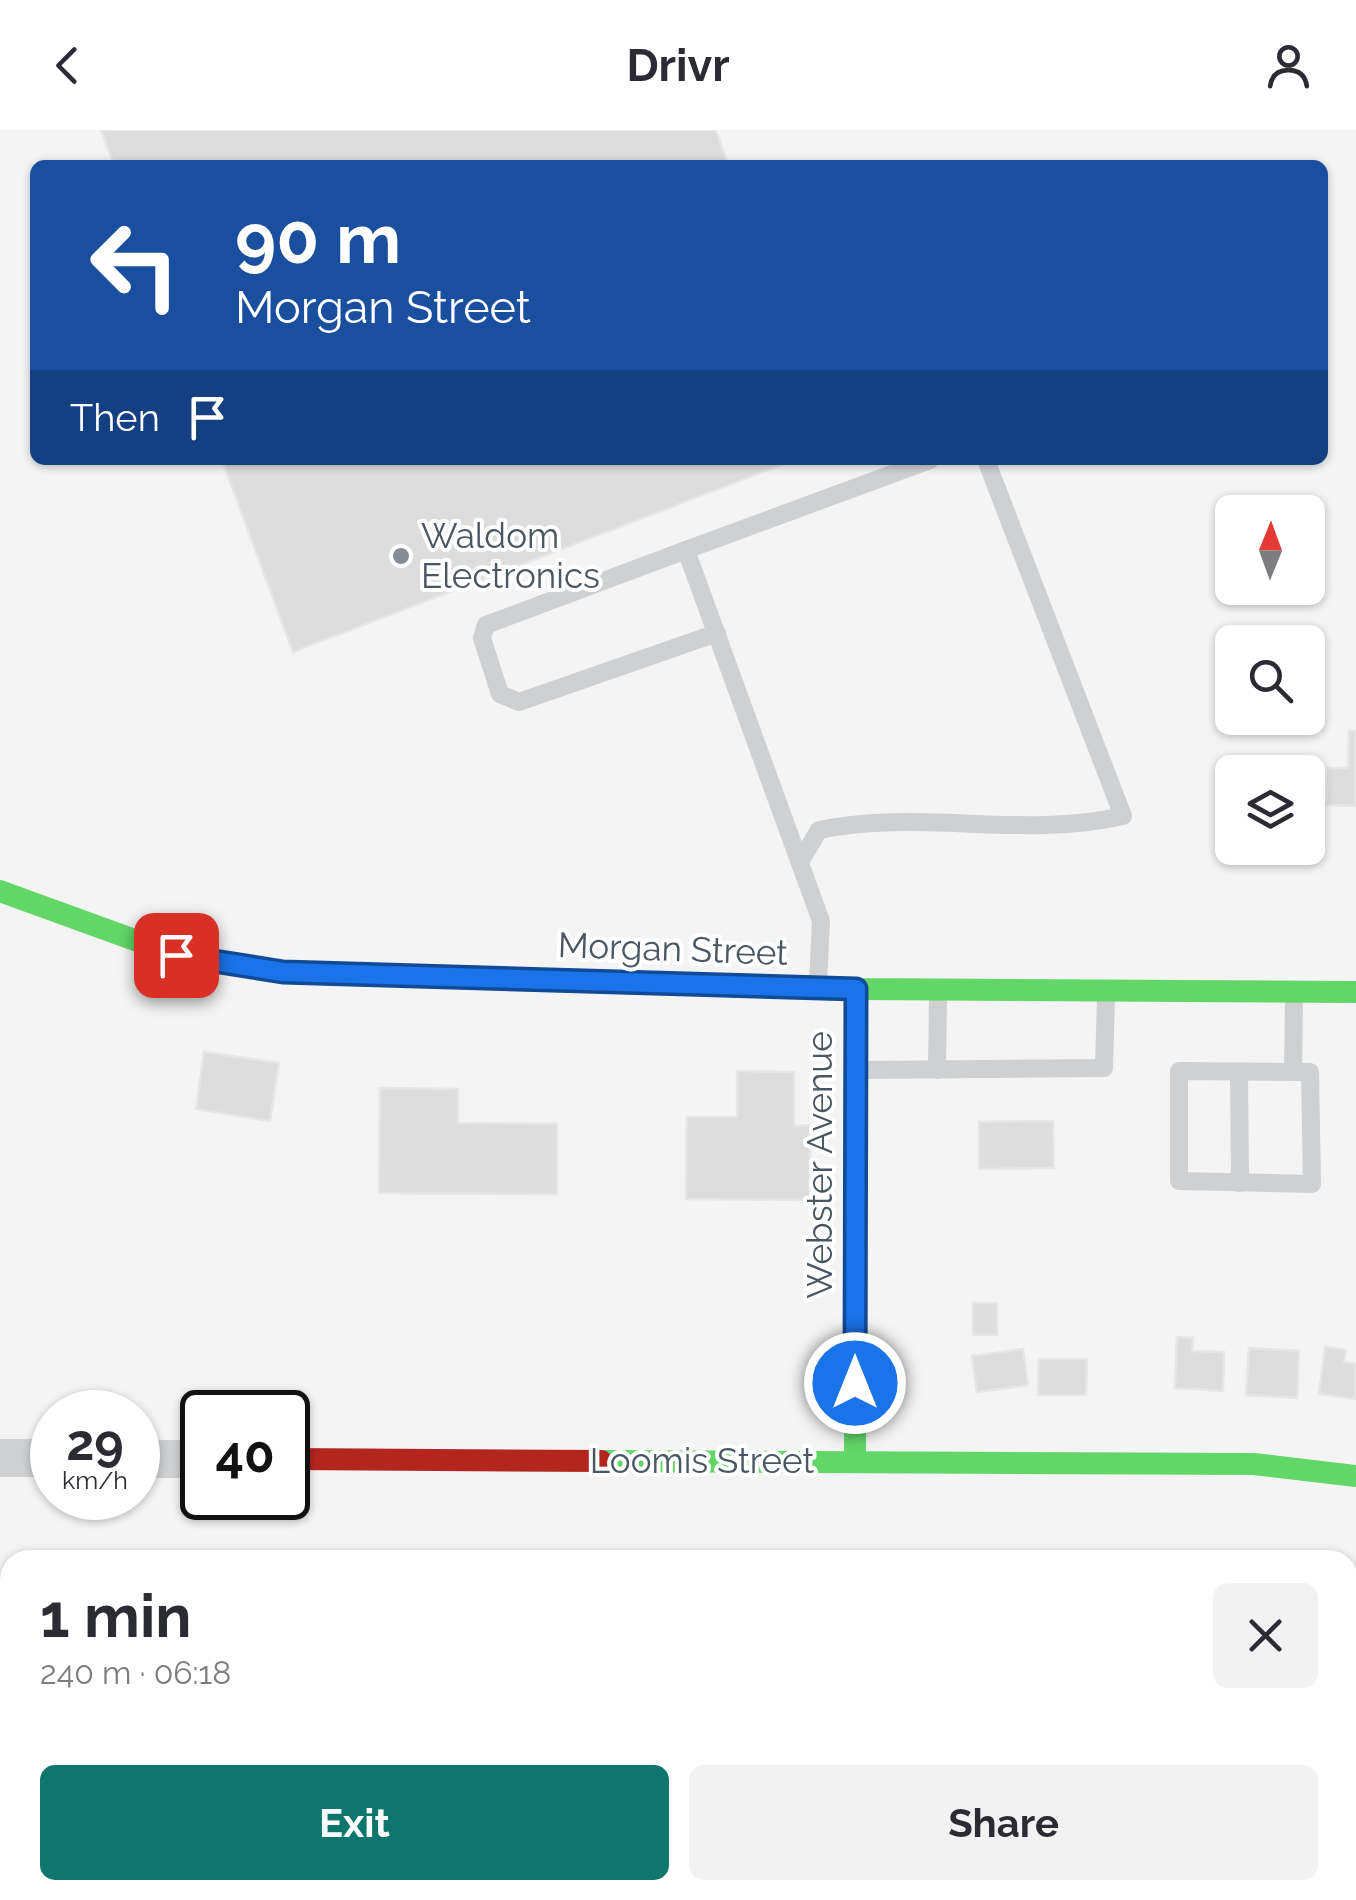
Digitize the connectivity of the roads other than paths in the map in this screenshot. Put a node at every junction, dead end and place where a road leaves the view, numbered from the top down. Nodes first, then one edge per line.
1 (916, 465) edge
2 (988, 465) edge
3 (686, 550) junction
4 (717, 633) junction
5 (802, 860) junction
6 (0, 891) edge
7 (818, 988) junction
8 (856, 989) junction
9 (938, 990) junction
10 (1106, 990) junction
11 (1294, 992) junction
12 (1356, 992) edge
13 (855, 1070) junction
14 (937, 1070) junction
15 (1238, 1072) junction
16 (1294, 1072) junction
17 (1240, 1183) junction
18 (0, 1458) edge
19 (30, 1458) edge
20 (310, 1459) edge
21 (855, 1462) junction
22 (1356, 1476) edge

1 - 3 lane
2 - 5 lane
3 - 4 lane
3 - 4 lane
4 - 5 lane
5 - 7 lane
6 - 7 street, Morgan Street
7 - 8 street, Morgan Street
8 - 9 street, Morgan Street
8 - 13 street, Webster Avenue
9 - 10 street, Morgan Street
9 - 14 lane
10 - 11 street, Morgan Street
10 - 14 lane
11 - 12 street, Morgan Street
11 - 16 lane
13 - 14 lane
13 - 21 street, Webster Avenue
15 - 16 lane
15 - 17 lane
15 - 17 lane
16 - 17 lane
18 - 19 street
20 - 21 street, Loomis Street
21 - 22 street, Loomis Street

